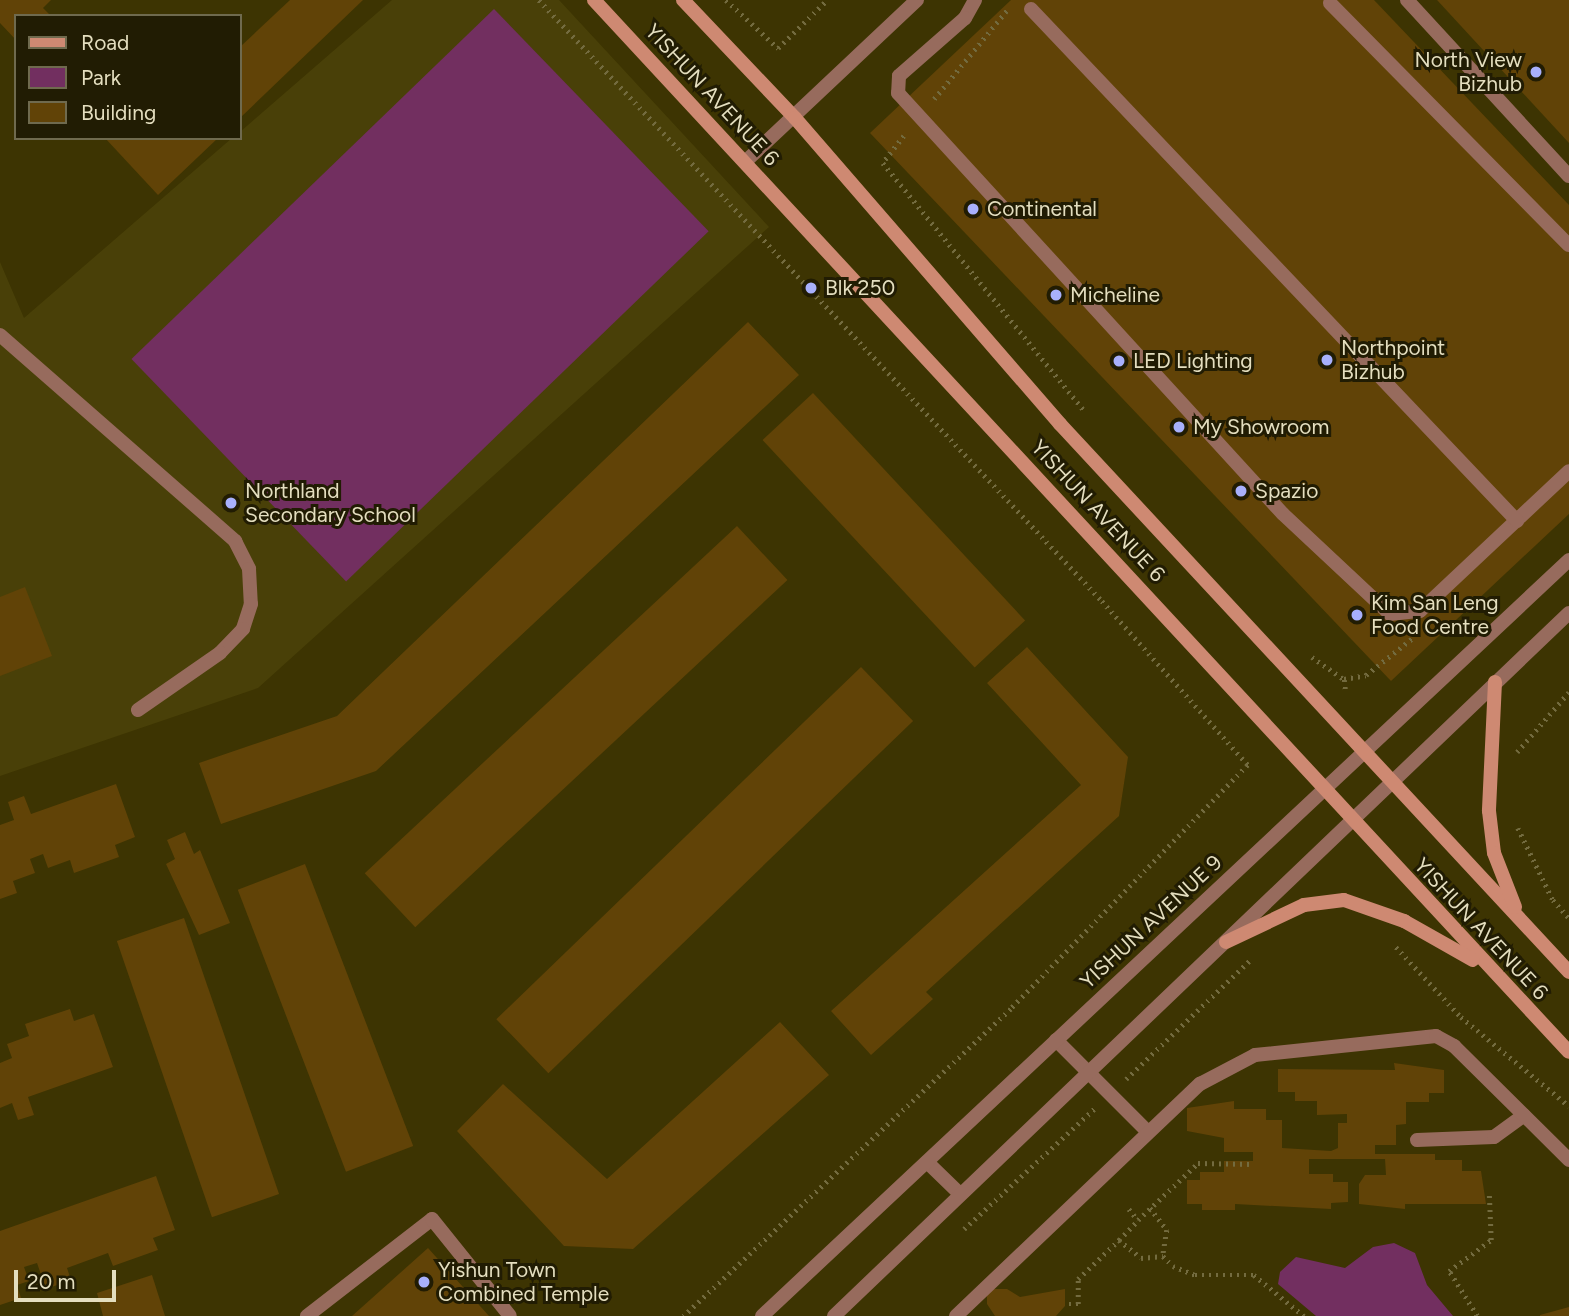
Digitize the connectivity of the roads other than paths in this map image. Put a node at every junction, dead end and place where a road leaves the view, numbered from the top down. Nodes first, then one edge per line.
1 (594, 0) edge
2 (683, 0) edge
3 (917, 0) edge
4 (975, 0) edge
5 (1407, 0) edge
6 (1330, 3) dead end
7 (1031, 9) dead end
8 (795, 118) junction
9 (746, 161) junction
10 (1569, 176) edge
11 (1569, 245) edge
12 (0, 335) edge
13 (1569, 471) edge
14 (1517, 521) junction
15 (1569, 560) edge
16 (1569, 613) edge
17 (1495, 682) junction
18 (138, 710) dead end
19 (1363, 750) junction
20 (1392, 779) junction
21 (1324, 788) junction
22 (1354, 820) junction
23 (1518, 915) junction
24 (1226, 942) junction
25 (1483, 966) junction
26 (1569, 972) edge
27 (1056, 1040) junction
28 (1569, 1052) edge
29 (1085, 1072) junction
30 (1524, 1115) junction
31 (1147, 1131) junction
32 (1418, 1140) dead end
33 (1569, 1160) edge
34 (927, 1162) junction
35 (960, 1194) junction
36 (307, 1316) edge
37 (510, 1316) edge
38 (762, 1316) edge
39 (834, 1316) edge
40 (956, 1316) edge

1 - 9 main road, YISHUN AVENUE 6
2 - 8 main road, YISHUN AVENUE 6
3 - 8 street
4 - 14 street
5 - 10 street
6 - 11 street
7 - 14 street
8 - 9 street
8 - 19 main road, YISHUN AVENUE 6
9 - 21 main road, YISHUN AVENUE 6
12 - 18 street
13 - 14 street
15 - 19 street, YISHUN AVENUE 9
16 - 17 street
17 - 20 street
17 - 23 main road
19 - 20 main road, YISHUN AVENUE 6
19 - 21 street, YISHUN AVENUE 9
20 - 22 street
20 - 23 main road, YISHUN AVENUE 6
21 - 22 main road, YISHUN AVENUE 6
21 - 27 street, YISHUN AVENUE 9
22 - 24 street
22 - 25 main road, YISHUN AVENUE 6
23 - 26 main road, YISHUN AVENUE 6
24 - 25 main road
24 - 29 street
25 - 28 main road, YISHUN AVENUE 6
27 - 29 street
27 - 34 street, YISHUN AVENUE 9
29 - 31 street
29 - 35 street
30 - 31 street
30 - 32 street
30 - 33 street
31 - 40 street
34 - 35 street
34 - 38 street, YISHUN AVENUE 9
35 - 39 street
36 - 37 street

